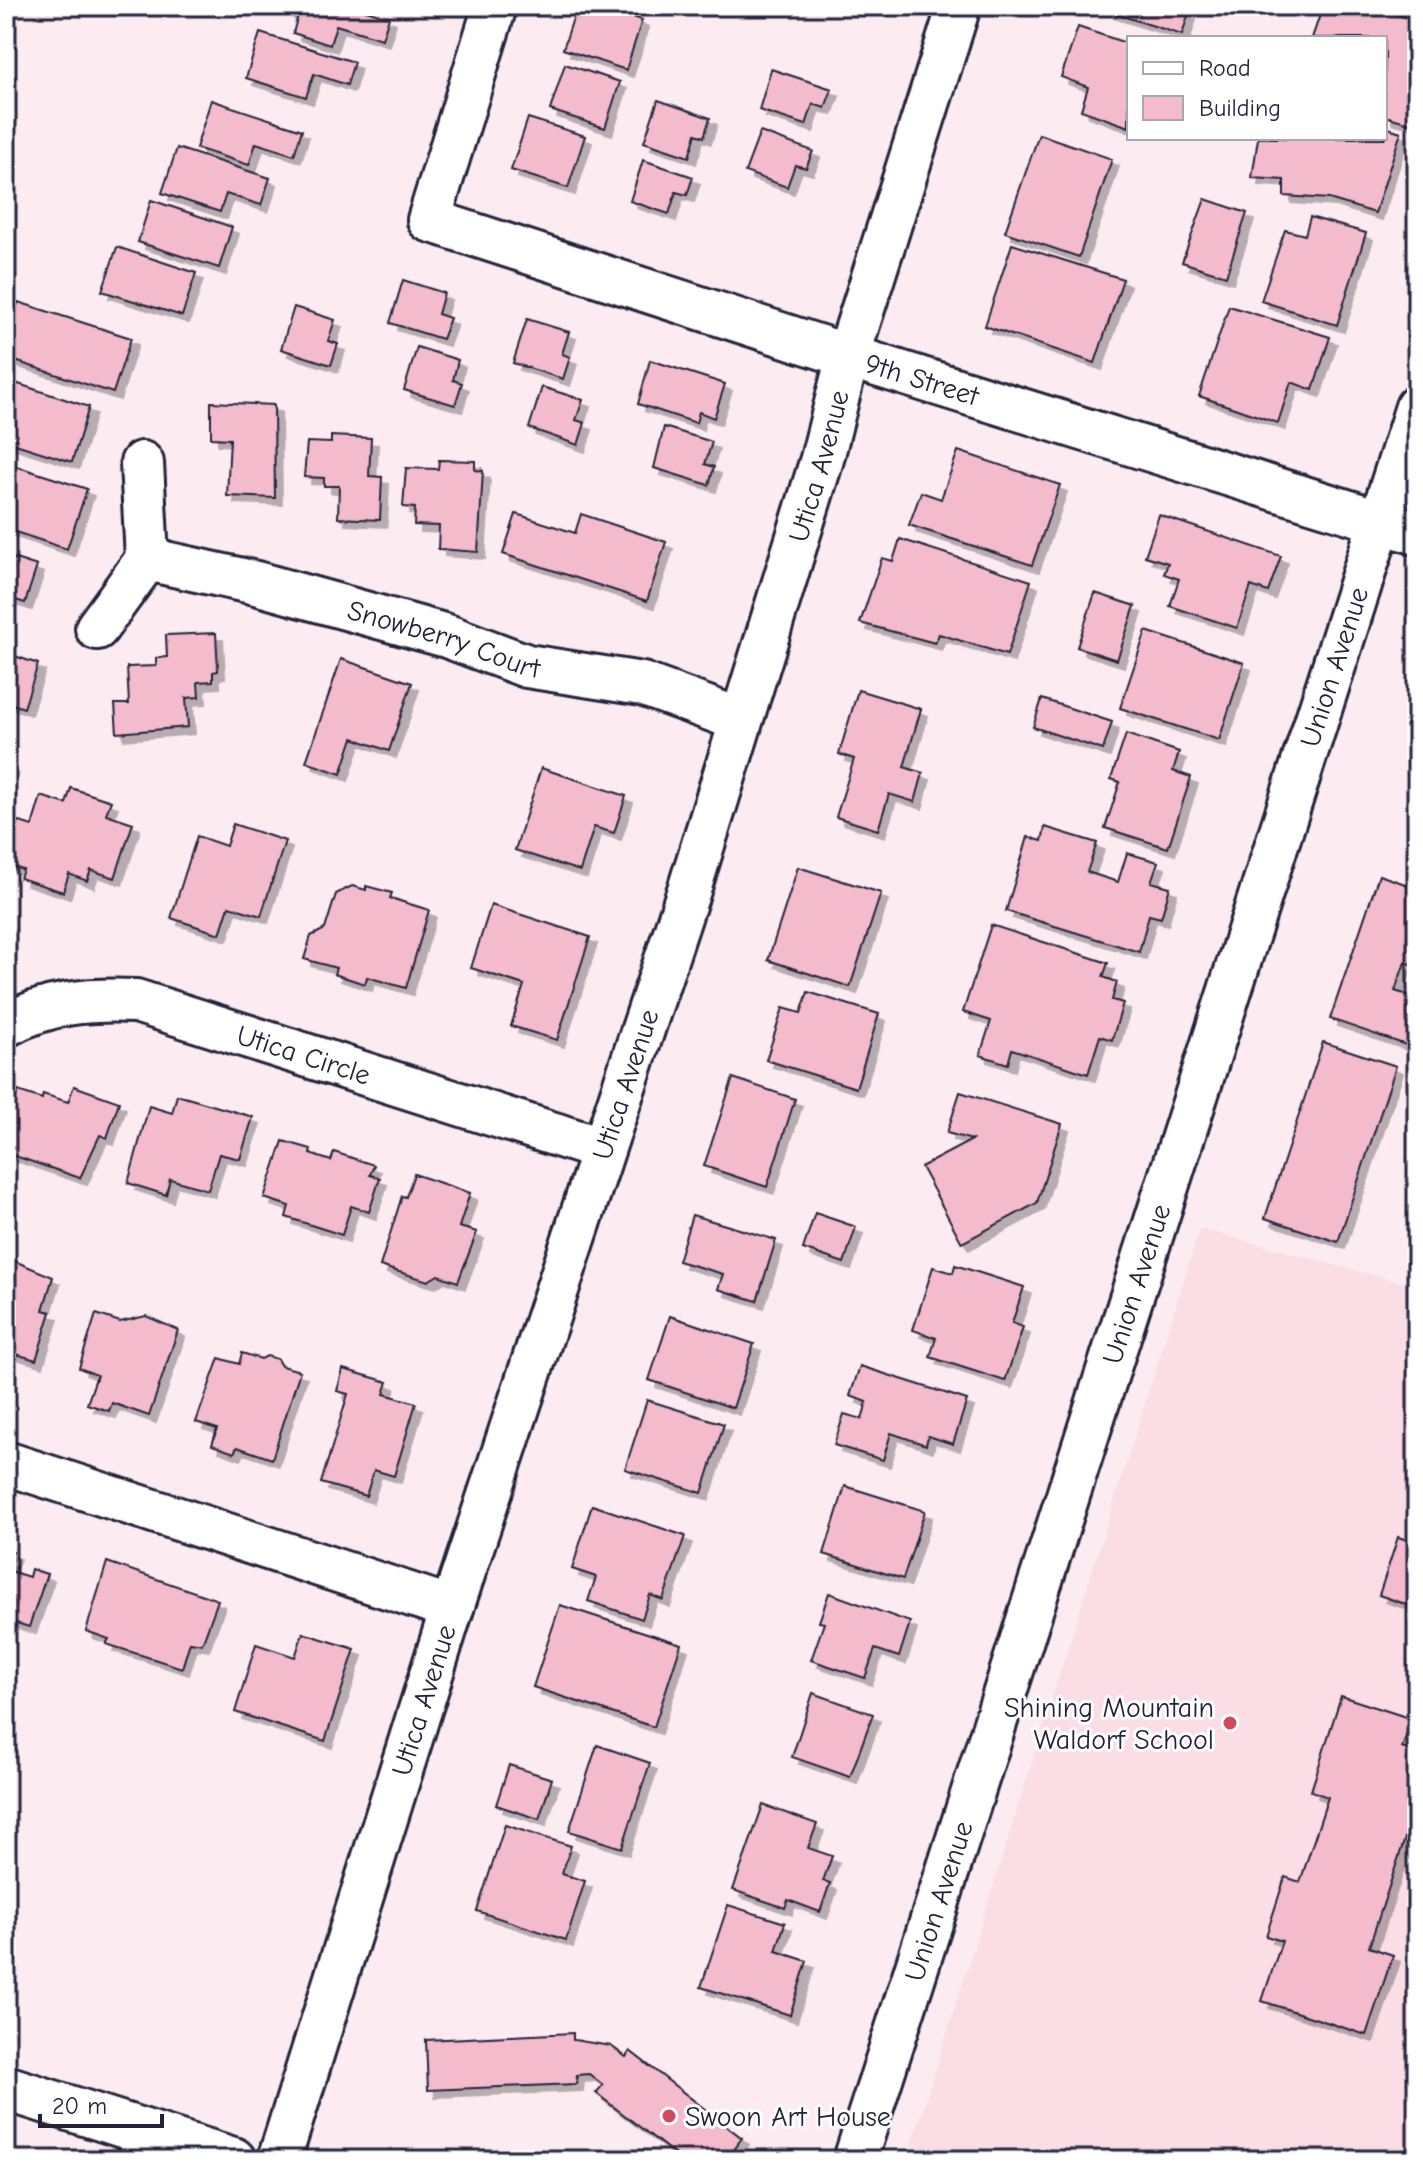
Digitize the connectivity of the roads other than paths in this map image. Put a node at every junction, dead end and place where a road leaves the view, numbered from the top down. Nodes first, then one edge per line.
1 (495, 6) edge
2 (959, 6) edge
3 (848, 356) junction
4 (1417, 407) edge
5 (142, 463) dead end
6 (1399, 527) edge
7 (147, 559) junction
8 (97, 628) dead end
9 (740, 720) junction
10 (6, 1025) edge
11 (601, 1149) junction
12 (6, 1463) edge
13 (452, 1608) junction
14 (6, 2088) edge
15 (233, 2160) edge
16 (279, 2160) edge
17 (855, 2160) edge

1 - 3 street, 9th Street
2 - 3 street, Utica Avenue
3 - 6 street, 9th Street
3 - 9 street, Utica Avenue
4 - 6 street, Union Avenue
5 - 7 street
6 - 17 street, Union Avenue
7 - 8 street
7 - 9 street, Snowberry Court
9 - 11 street, Utica Avenue
10 - 11 street, Utica Circle
11 - 13 street, Utica Avenue
12 - 13 street
13 - 16 street, Utica Avenue
14 - 15 main road

